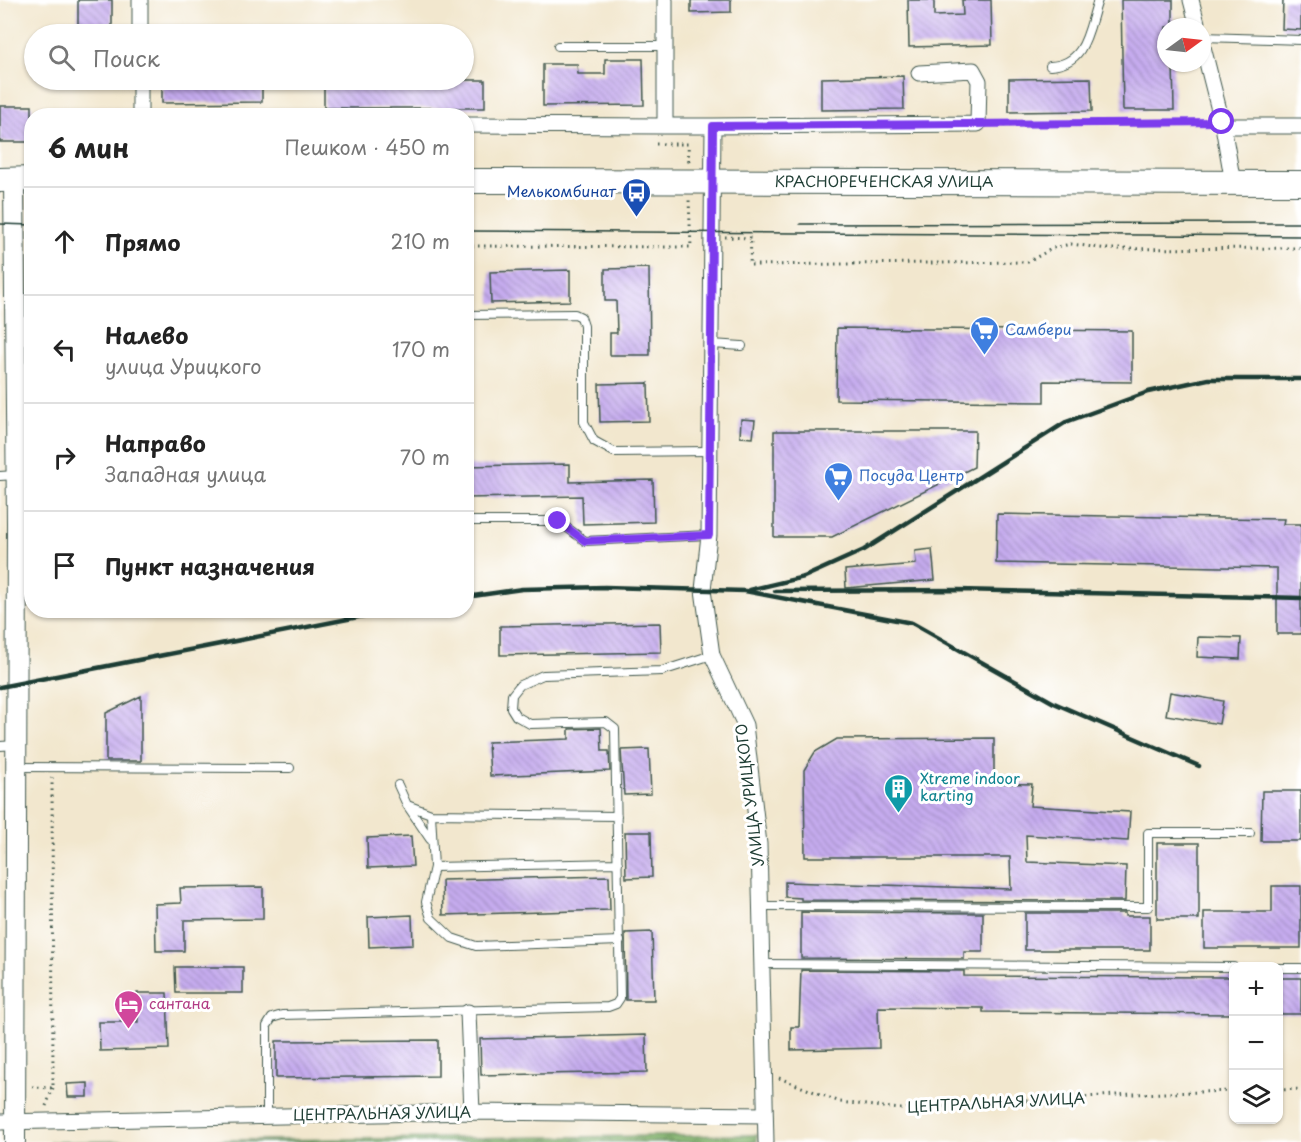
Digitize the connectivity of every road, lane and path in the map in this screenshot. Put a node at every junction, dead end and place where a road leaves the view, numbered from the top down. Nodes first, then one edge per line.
1 (140, 0) edge
2 (665, 0) edge
3 (1098, 0) edge
4 (1191, 0) edge
5 (1196, 18) edge
6 (140, 24) edge
7 (1211, 37) edge
8 (1301, 39) edge
9 (558, 46) dead end
10 (664, 46) junction
11 (1050, 66) dead end
12 (1209, 72) edge
13 (919, 73) dead end
14 (140, 90) edge
15 (140, 108) edge
16 (978, 124) junction
17 (1222, 124) junction
18 (474, 125) edge
19 (664, 126) junction
20 (713, 126) junction
21 (1301, 126) edge
22 (656, 144) dead end
23 (15, 179) edge
24 (474, 181) edge
25 (701, 182) junction
26 (1233, 183) junction
27 (1301, 183) edge
28 (690, 235) junction
29 (712, 236) junction
30 (474, 246) edge
31 (1301, 248) edge
32 (474, 315) edge
33 (712, 344) junction
34 (742, 346) dead end
35 (23, 367) edge
36 (710, 451) junction
37 (8, 476) edge
38 (474, 521) edge
39 (709, 535) junction
40 (712, 655) junction
41 (8, 746) edge
42 (16, 766) junction
43 (52, 767) junction
44 (290, 768) dead end
45 (398, 785) dead end
46 (407, 805) junction
47 (431, 814) junction
48 (617, 816) junction
49 (1250, 833) dead end
50 (431, 841) junction
51 (618, 863) junction
52 (434, 867) junction
53 (760, 906) junction
54 (620, 941) junction
55 (761, 964) junction
56 (1229, 967) edge
57 (1283, 968) edge
58 (1301, 968) edge
59 (468, 1012) junction
60 (764, 1072) junction
61 (15, 1087) junction
62 (1301, 1089) edge
63 (1283, 1090) edge
64 (1229, 1091) edge
65 (472, 1112) junction
66 (765, 1115) junction
67 (267, 1117) junction
68 (10, 1129) edge
69 (766, 1142) edge

1 - 6 street
2 - 10 street
3 - 11 lane
4 - 5 street
7 - 8 lane
9 - 10 lane
10 - 19 street
12 - 17 street
13 - 16 street
14 - 15 street
16 - 17 path
16 - 20 street
17 - 21 street
17 - 26 street
18 - 19 street
19 - 20 street
20 - 25 street, УЛИЦА УРИЦКОГО
22 - 25 path
23 - 35 street
24 - 25 main road, КРАСНОРЕЧЕНСКАЯ УЛИЦА
25 - 26 main road, КРАСНОРЕЧЕНСКАЯ УЛИЦА
25 - 28 path
25 - 29 street, УЛИЦА УРИЦКОГО
26 - 27 main road, КРАСНОРЕЧЕНСКАЯ УЛИЦА
28 - 29 path
28 - 30 path
29 - 31 path
29 - 33 street, УЛИЦА УРИЦКОГО
32 - 36 lane
33 - 34 lane
33 - 36 street, УЛИЦА УРИЦКОГО
35 - 37 street
36 - 39 street, УЛИЦА УРИЦКОГО
37 - 41 street
38 - 39 lane
39 - 40 street, УЛИЦА УРИЦКОГО
40 - 48 lane
40 - 53 street, УЛИЦА УРИЦКОГО
41 - 42 street
42 - 43 lane
42 - 61 street
43 - 44 lane
43 - 61 path
45 - 46 lane
46 - 47 lane
46 - 50 lane
47 - 48 lane
47 - 50 lane
48 - 51 lane
49 - 53 lane
50 - 52 lane
51 - 52 lane
51 - 54 lane
52 - 54 lane
53 - 55 street, УЛИЦА УРИЦКОГО
54 - 59 lane
55 - 56 lane
55 - 60 street, УЛИЦА УРИЦКОГО
57 - 58 lane
59 - 65 street
59 - 67 lane
60 - 64 path, ЦЕНТРАЛЬНАЯ УЛИЦА
60 - 66 street, УЛИЦА УРИЦКОГО
61 - 68 street
62 - 63 path
65 - 66 street, ЦЕНТРАЛЬНАЯ УЛИЦА
65 - 67 street, ЦЕНТРАЛЬНАЯ УЛИЦА
66 - 69 street, УЛИЦА УРИЦКОГО
67 - 68 street, ЦЕНТРАЛЬНАЯ УЛИЦА

